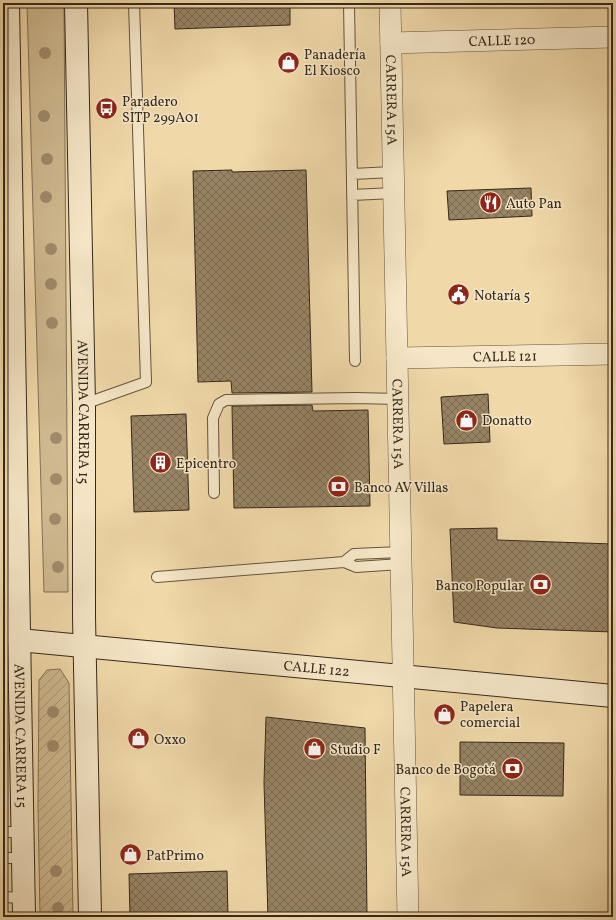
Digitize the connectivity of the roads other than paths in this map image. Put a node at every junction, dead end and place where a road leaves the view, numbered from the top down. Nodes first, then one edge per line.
1 (8, 3) edge
2 (76, 3) edge
3 (134, 3) edge
4 (349, 3) edge
5 (390, 3) edge
6 (6, 32) edge
7 (613, 37) edge
8 (391, 43) junction
9 (393, 172) junction
10 (352, 174) junction
11 (394, 194) junction
12 (352, 195) junction
13 (613, 354) edge
14 (397, 358) junction
15 (355, 361) dead end
16 (398, 399) junction
17 (9, 404) edge
18 (84, 404) junction
19 (214, 493) dead end
20 (401, 558) junction
21 (157, 577) dead end
22 (19, 640) junction
23 (85, 646) junction
24 (404, 677) junction
25 (613, 696) edge
26 (13, 832) edge
27 (13, 858) edge
28 (17, 904) edge
29 (90, 917) edge
30 (408, 917) edge

1 - 6 main road, AVENIDA CARRERA 15
2 - 18 main road, AVENIDA CARRERA 15
3 - 18 lane
4 - 10 lane
5 - 8 street, CARRERA 15A
6 - 17 main road, AVENIDA CARRERA 15
7 - 8 street, CALLE 120
8 - 9 street, CARRERA 15A
9 - 10 lane
9 - 11 street, CARRERA 15A
10 - 12 lane
11 - 12 lane
11 - 14 street, CARRERA 15A
12 - 15 lane
13 - 14 street, CALLE 121
14 - 16 street, CARRERA 15A
16 - 19 lane
16 - 20 street, CARRERA 15A
17 - 22 main road, AVENIDA CARRERA 15
18 - 23 main road, AVENIDA CARRERA 15
20 - 21 lane
20 - 24 street, CARRERA 15A
22 - 23 main road, CALLE 122
22 - 26 main road, AVENIDA CARRERA 15
23 - 24 main road, CALLE 122
23 - 29 main road, AVENIDA CARRERA 15
24 - 25 main road, CALLE 122
24 - 30 street, CARRERA 15A
26 - 27 main road, AVENIDA CARRERA 15
27 - 28 main road, AVENIDA CARRERA 15

